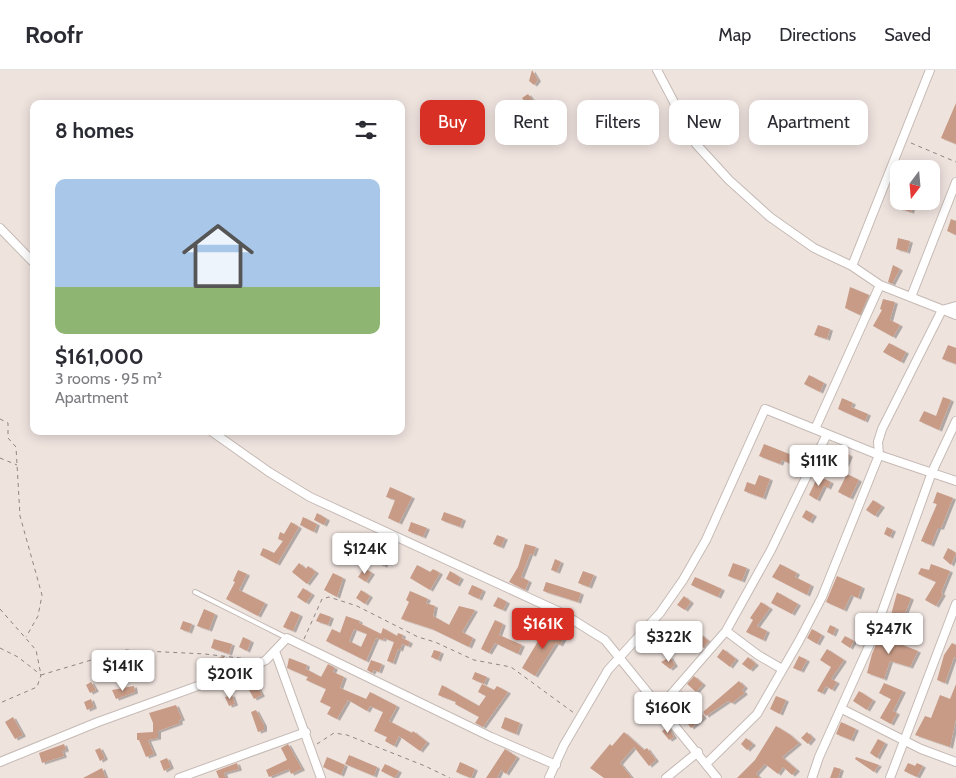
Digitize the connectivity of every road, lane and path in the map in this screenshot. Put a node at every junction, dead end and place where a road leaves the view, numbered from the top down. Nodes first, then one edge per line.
1 (658, 70) edge
2 (930, 70) edge
3 (903, 140) junction
4 (956, 162) edge
5 (956, 182) edge
6 (0, 228) edge
7 (30, 259) edge
8 (852, 266) junction
9 (880, 284) junction
10 (911, 297) junction
11 (956, 306) edge
12 (942, 310) junction
13 (956, 315) edge
14 (0, 418) edge
15 (956, 420) edge
16 (815, 429) junction
17 (827, 434) junction
18 (218, 435) edge
19 (879, 455) junction
20 (0, 458) edge
21 (17, 465) junction
22 (932, 472) junction
23 (956, 482) edge
24 (195, 592) dead end
25 (956, 604) edge
26 (0, 609) edge
27 (726, 631) junction
28 (26, 638) junction
29 (287, 638) junction
30 (302, 644) junction
31 (0, 648) edge
32 (275, 652) junction
33 (620, 657) junction
34 (247, 658) dead end
35 (782, 669) junction
36 (41, 675) junction
37 (0, 703) edge
38 (660, 708) junction
39 (842, 709) junction
40 (581, 718) junction
41 (306, 732) junction
42 (904, 740) junction
43 (310, 748) junction
44 (698, 752) junction
45 (0, 762) edge
46 (956, 762) edge
47 (707, 764) junction
48 (556, 765) junction
49 (179, 778) edge
50 (321, 778) edge
51 (450, 778) edge
52 (549, 778) edge
53 (666, 778) edge
54 (717, 778) edge
55 (812, 778) edge
56 (890, 778) edge

1 - 8 street
2 - 3 street
3 - 4 path
3 - 8 street
5 - 10 street
6 - 7 street
8 - 9 street
9 - 10 street
9 - 16 street
10 - 12 street
11 - 12 street
12 - 13 street
12 - 19 street
14 - 21 path
15 - 22 street
16 - 17 street
16 - 33 street
17 - 19 street
17 - 27 street
18 - 33 street
19 - 22 street
19 - 35 street
20 - 21 path
21 - 28 path
22 - 23 street
22 - 39 street
24 - 29 lane
25 - 42 street
26 - 28 path
27 - 35 street
27 - 38 street
28 - 36 path
29 - 30 street
29 - 32 street
30 - 40 path
30 - 48 street
31 - 36 path
32 - 41 street
32 - 45 street
33 - 38 street
33 - 40 street
34 - 36 path
35 - 47 street
36 - 37 path
38 - 44 street
39 - 42 street
39 - 55 street
40 - 48 street
41 - 43 street
41 - 49 street
42 - 46 street
42 - 56 street
43 - 50 street
43 - 51 path
44 - 47 street
44 - 53 street
47 - 54 street
48 - 52 street

